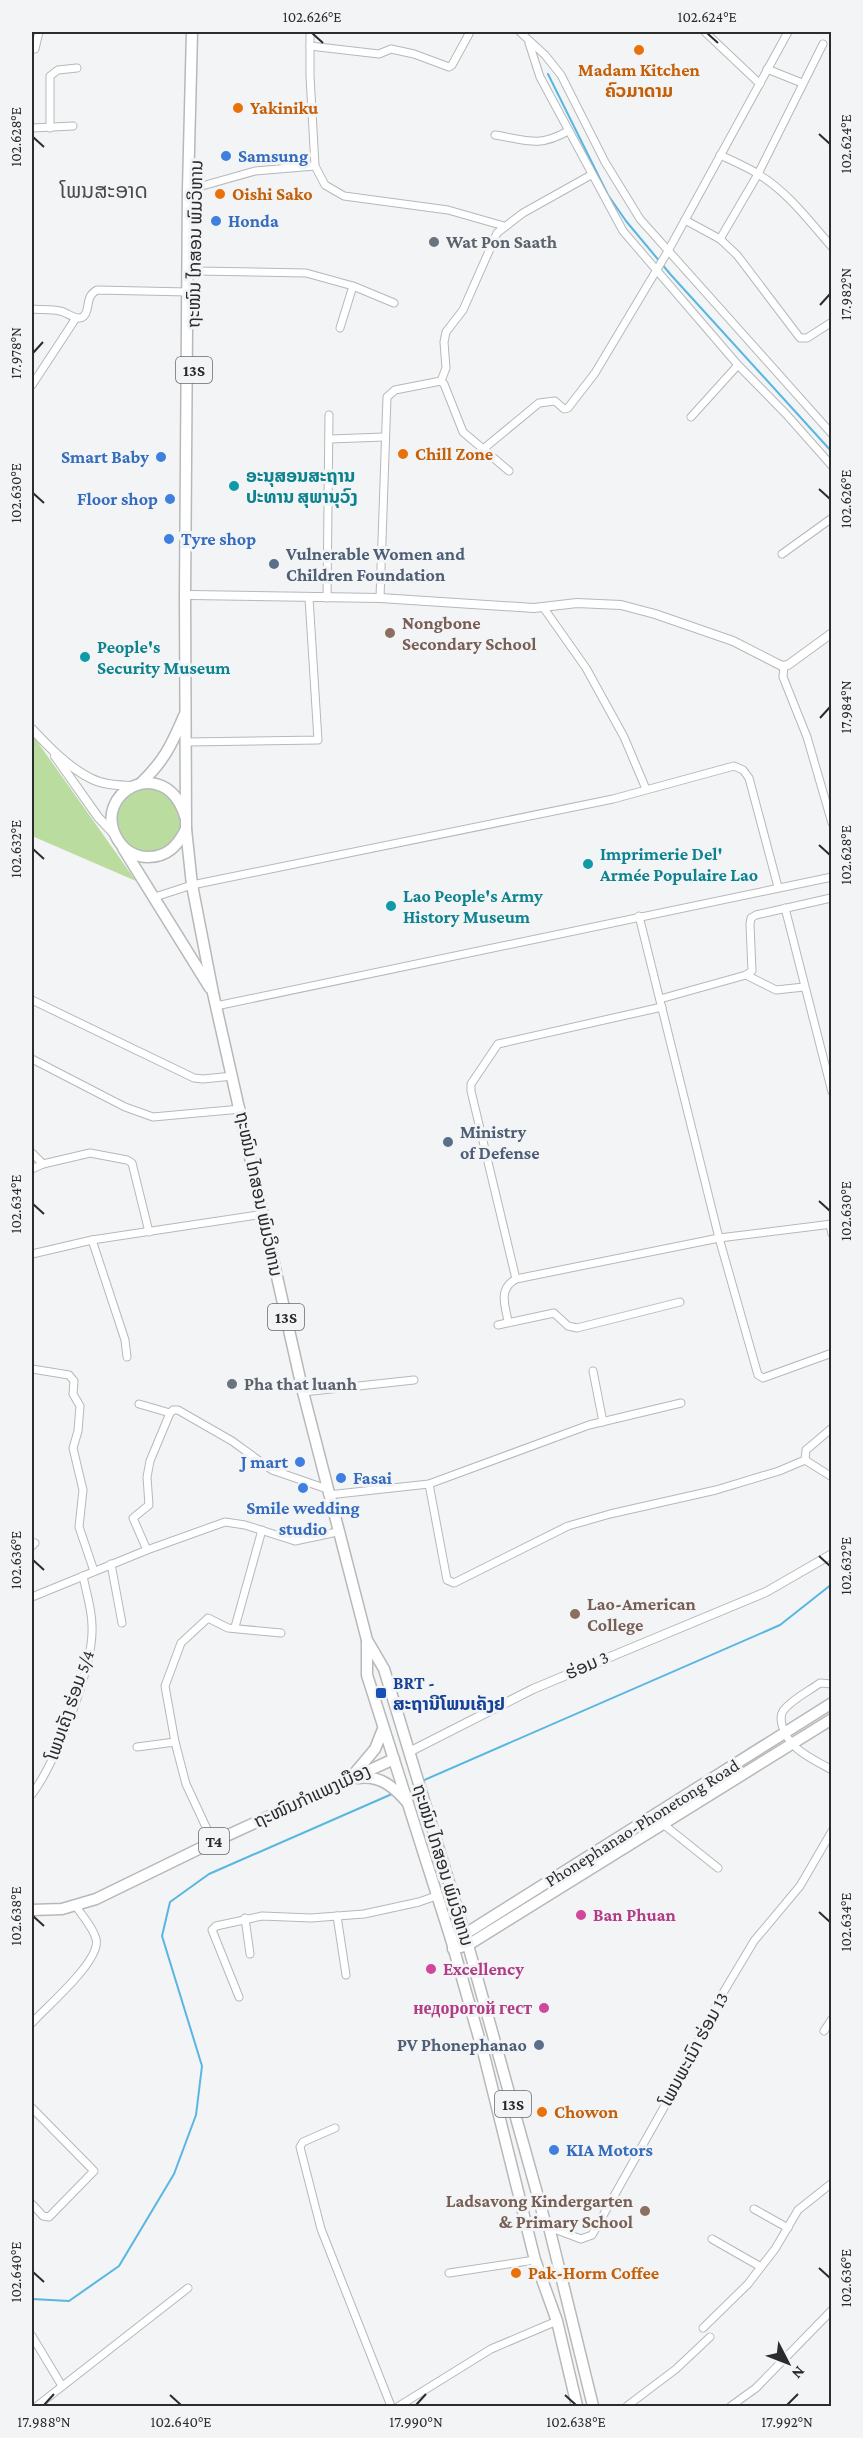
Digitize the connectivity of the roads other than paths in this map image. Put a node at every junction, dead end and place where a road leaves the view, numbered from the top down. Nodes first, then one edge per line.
1 (39, 32) edge
2 (192, 32) edge
3 (199, 32) edge
4 (310, 32) edge
5 (470, 32) edge
6 (520, 32) edge
7 (705, 32) edge
8 (788, 32) edge
9 (529, 43) junction
10 (823, 44) dead end
11 (310, 46) junction
12 (34, 49) dead end
13 (77, 68) dead end
14 (767, 69) junction
15 (801, 83) junction
16 (760, 84) junction
17 (74, 126) dead end
18 (32, 128) edge
19 (50, 128) junction
20 (568, 131) junction
21 (495, 135) dead end
22 (720, 155) junction
23 (315, 166) junction
24 (758, 174) junction
25 (591, 175) junction
26 (195, 188) junction
27 (685, 220) junction
28 (504, 226) junction
29 (720, 239) junction
30 (831, 247) edge
31 (668, 251) junction
32 (195, 271) junction
33 (656, 272) junction
34 (352, 286) junction
35 (188, 292) junction
36 (394, 303) dead end
37 (32, 309) edge
38 (76, 318) junction
39 (831, 322) edge
40 (340, 328) dead end
41 (738, 365) junction
42 (441, 381) junction
43 (32, 385) edge
44 (329, 415) dead end
45 (691, 417) dead end
46 (830, 429) edge
47 (384, 436) junction
48 (330, 439) junction
49 (482, 450) junction
50 (831, 466) edge
51 (510, 471) dead end
52 (831, 518) edge
53 (782, 554) dead end
54 (192, 595) junction
55 (309, 598) junction
56 (327, 598) junction
57 (380, 598) junction
58 (543, 607) junction
59 (831, 633) edge
60 (784, 666) junction
61 (187, 707) junction
62 (32, 729) edge
63 (186, 742) junction
64 (48, 745) junction
65 (137, 784) junction
66 (646, 789) junction
67 (185, 816) junction
68 (831, 823) edge
69 (186, 829) junction
70 (115, 835) junction
71 (122, 845) junction
72 (831, 877) edge
73 (192, 885) junction
74 (778, 887) junction
75 (155, 897) junction
76 (831, 898) edge
77 (785, 908) junction
78 (639, 916) junction
79 (746, 975) junction
80 (804, 987) junction
81 (213, 993) junction
82 (32, 1000) edge
83 (661, 1003) junction
84 (216, 1006) junction
85 (32, 1059) edge
86 (233, 1076) junction
87 (831, 1092) edge
88 (241, 1109) junction
89 (32, 1153) edge
90 (43, 1164) junction
91 (32, 1169) edge
92 (264, 1214) junction
93 (831, 1224) edge
94 (149, 1232) junction
95 (831, 1234) edge
96 (719, 1238) junction
97 (92, 1240) junction
98 (32, 1254) edge
99 (516, 1279) junction
100 (680, 1302) dead end
101 (508, 1321) junction
102 (498, 1325) dead end
103 (831, 1353) edge
104 (127, 1357) dead end
105 (32, 1371) edge
106 (593, 1371) dead end
107 (414, 1380) dead end
108 (303, 1392) junction
109 (681, 1403) dead end
110 (139, 1404) dead end
111 (170, 1413) junction
112 (603, 1422) junction
113 (831, 1428) edge
114 (805, 1460) junction
115 (831, 1477) edge
116 (429, 1484) junction
117 (328, 1492) junction
118 (262, 1530) junction
119 (337, 1532) junction
120 (147, 1550) junction
121 (831, 1554) edge
122 (111, 1564) junction
123 (94, 1571) junction
124 (83, 1576) junction
125 (32, 1597) edge
126 (122, 1623) dead end
127 (235, 1627) junction
128 (281, 1634) dead end
129 (367, 1640) junction
130 (831, 1684) edge
131 (831, 1703) edge
132 (831, 1719) edge
133 (382, 1729) junction
134 (784, 1734) junction
135 (175, 1742) junction
136 (791, 1745) junction
137 (137, 1747) dead end
138 (409, 1752) junction
139 (394, 1759) junction
140 (831, 1770) edge
141 (349, 1779) junction
142 (32, 1794) edge
143 (408, 1805) junction
144 (663, 1824) junction
145 (831, 1832) edge
146 (213, 1842) junction
147 (718, 1868) dead end
148 (436, 1896) junction
149 (76, 1906) junction
150 (32, 1910) edge
151 (337, 1916) junction
152 (245, 1918) junction
153 (467, 1939) junction
154 (452, 1944) junction
155 (250, 1954) dead end
156 (346, 1975) dead end
157 (239, 1997) dead end
158 (831, 2019) edge
159 (32, 2023) edge
160 (824, 2031) dead end
161 (32, 2108) edge
162 (335, 2128) dead end
163 (831, 2182) edge
164 (32, 2204) edge
165 (754, 2210) dead end
166 (549, 2227) junction
167 (788, 2228) junction
168 (712, 2239) dead end
169 (535, 2260) junction
170 (761, 2267) junction
171 (449, 2273) dead end
172 (189, 2288) dead end
173 (831, 2310) edge
174 (557, 2321) junction
175 (703, 2328) dead end
176 (32, 2336) edge
177 (710, 2337) dead end
178 (62, 2386) junction
179 (37, 2406) edge
180 (391, 2406) edge
181 (399, 2406) edge
182 (577, 2406) edge
183 (593, 2406) edge
184 (627, 2406) edge
185 (731, 2406) edge

1 - 12 street
2 - 35 main road, ຖະໜົນ ໄກສອນ ພົມວິຫານ / 13S
3 - 26 main road, ຖະໜົນ ໄກສອນ ພົມວິຫານ / 13S
4 - 11 street
5 - 11 street
6 - 9 street
7 - 16 street
8 - 14 street
9 - 20 street
9 - 31 street
10 - 15 street
11 - 23 street
13 - 19 street
14 - 15 street
14 - 16 street
15 - 24 street
16 - 22 street
17 - 19 street
18 - 19 street
20 - 21 street
20 - 25 street
22 - 24 street
22 - 27 street
23 - 26 street
23 - 28 street
24 - 29 street
24 - 30 street
25 - 28 street
25 - 33 street
26 - 32 main road, ຖະໜົນ ໄກສອນ ພົມວິຫານ / 13S
27 - 29 street
27 - 31 street
28 - 42 street
29 - 39 street
31 - 33 street
31 - 46 street
32 - 34 street
32 - 54 main road, ຖະໜົນ ໄກສອນ ພົມວິຫານ / 13S
33 - 41 street
33 - 49 street
34 - 36 street
34 - 40 street
35 - 38 street
35 - 61 main road, ຖະໜົນ ໄກສອນ ພົມວິຫານ / 13S
37 - 38 street
38 - 43 street
41 - 45 street
41 - 50 street
42 - 47 street
42 - 49 street
44 - 48 street
47 - 48 street
47 - 57 street
48 - 56 street
49 - 51 street
52 - 53 street
54 - 55 street
54 - 61 main road, ຖະໜົນ ໄກສອນ ພົມວິຫານ / 13S
55 - 56 street
55 - 63 street
56 - 57 street
57 - 58 street
58 - 60 street
58 - 66 street
59 - 60 street
60 - 68 street
61 - 63 main road, ຖະໜົນ ໄກສອນ ພົມວິຫານ / 13S
61 - 65 main road, ຖະໜົນ ໄກສອນ ພົມວິຫານ / 13S
62 - 64 street
63 - 67 main road, ຖະໜົນ ໄກສອນ ພົມວິຫານ / 13S
64 - 65 street
64 - 70 street
65 - 67 main road, 13S
65 - 70 main road, 13S
66 - 73 street
66 - 74 street
67 - 69 main road, 13S
69 - 71 main road
69 - 73 main road, ຖະໜົນ ໄກສອນ ພົມວິຫານ / 13S
70 - 71 main road, 13S
71 - 75 main road, ຖະໜົນ ໄກສອນ ພົມວິຫານ / 13S
72 - 74 street
73 - 75 street
73 - 81 main road, ຖະໜົນ ໄກສອນ ພົມວິຫານ / 13S
74 - 78 street
75 - 81 main road, ຖະໜົນ ໄກສອນ ພົມວິຫານ / 13S
76 - 77 street
77 - 79 street
77 - 80 street
78 - 83 street
78 - 84 street
79 - 80 street
79 - 83 street
80 - 87 street
81 - 84 main road, ຖະໜົນ ໄກສອນ ພົມວິຫານ / 13S
82 - 86 street
83 - 96 street
83 - 99 street
84 - 86 main road, ຖະໜົນ ໄກສອນ ພົມວິຫານ / 13S
85 - 88 street
86 - 88 main road, ຖະໜົນ ໄກສອນ ພົມວິຫານ / 13S
88 - 92 main road, ຖະໜົນ ໄກສອນ ພົມວິຫານ / 13S
89 - 90 street
90 - 91 street
90 - 94 street
92 - 94 street
92 - 108 main road, ຖະໜົນ ໄກສອນ ພົມວິຫານ / 13S
93 - 95 street
93 - 96 street
94 - 97 street
96 - 99 street
96 - 103 street
97 - 98 street
97 - 104 street
99 - 101 street
100 - 101 street
101 - 102 street
105 - 123 street
106 - 112 street
107 - 108 street
108 - 117 main road, ຖະໜົນ ໄກສອນ ພົມວິຫານ / 13S
109 - 112 street
110 - 111 street
111 - 117 street
111 - 120 street
112 - 116 street
113 - 114 street
114 - 115 street
114 - 116 street
116 - 117 street
117 - 119 main road, ຖະໜົນ ໄກສອນ ພົມວິຫານ / 13S
118 - 119 street
118 - 120 street
118 - 127 street
119 - 129 main road, ຖະໜົນ ໄກສອນ ພົມວິຫານ / 13S
120 - 122 street
121 - 138 street, ຮ່ອມ 3
122 - 123 street
122 - 126 street
123 - 124 street
124 - 125 street
124 - 142 street, ໂພນເຄັງ ຮ່ອມ 5/4
127 - 128 street
127 - 135 street
129 - 133 main road, ຖະໜົນ ໄກສອນ ພົມວິຫານ / 13S
129 - 138 main road, ຖະໜົນ ໄກສອນ ພົມວິຫານ / 13S
130 - 134 street
131 - 134 main road, Phonephanao-Phonetong Road
132 - 136 main road, Phonephanao-Phonetong Road
133 - 139 main road, ຖະໜົນ ໄກສອນ ພົມວິຫານ / 13S
133 - 141 main road
134 - 136 street
134 - 153 main road, Phonephanao-Phonetong Road
135 - 137 street
135 - 146 street
136 - 140 street
136 - 144 main road, Phonephanao-Phonetong Road
138 - 139 main road, ຖະໜົນກຳແພງເມືອງ
138 - 153 main road, ຖະໜົນ ໄກສອນ ພົມວິຫານ / 13S
139 - 141 main road, ຖະໜົນກຳແພງເມືອງ / T4
139 - 143 main road, ຖະໜົນ ໄກສອນ ພົມວິຫານ / 13S
141 - 143 main road
141 - 146 main road, ຖະໜົນກຳແພງເມືອງ / T4
143 - 148 main road, ຖະໜົນ ໄກສອນ ພົມວິຫານ / 13S
144 - 147 street
144 - 153 main road, Phonephanao-Phonetong Road
145 - 166 street, ໂພນພະເນົາ ຮ່ອມ 13
146 - 149 main road, ຖະໜົນກຳແພງເມືອງ / T4
148 - 151 street
148 - 154 main road, ຖະໜົນ ໄກສອນ ພົມວິຫານ / 13S
149 - 150 main road, ຖະໜົນກຳແພງເມືອງ / T4
149 - 159 street
151 - 152 street
151 - 156 street
152 - 155 street
152 - 157 street
153 - 154 main road, Phonephanao-Phonetong Road
153 - 166 main road, ຖະໜົນ ໄກສອນ ພົມວິຫານ / 13S
154 - 169 main road, ຖະໜົນ ໄກສອນ ພົມວິຫານ / 13S
158 - 160 street
161 - 164 street
162 - 180 street
163 - 167 street
165 - 167 street
166 - 183 main road, ຖະໜົນ ໄກສອນ ພົມວິຫານ / 13S
167 - 170 street
168 - 170 street
169 - 171 street
169 - 174 main road, ຖະໜົນ ໄກສອນ ພົມວິຫານ / 13S
170 - 175 street
172 - 178 street
173 - 185 street
174 - 181 street
174 - 182 main road, ຖະໜົນ ໄກສອນ ພົມວິຫານ / 13S
176 - 178 street
177 - 184 street
178 - 179 street

